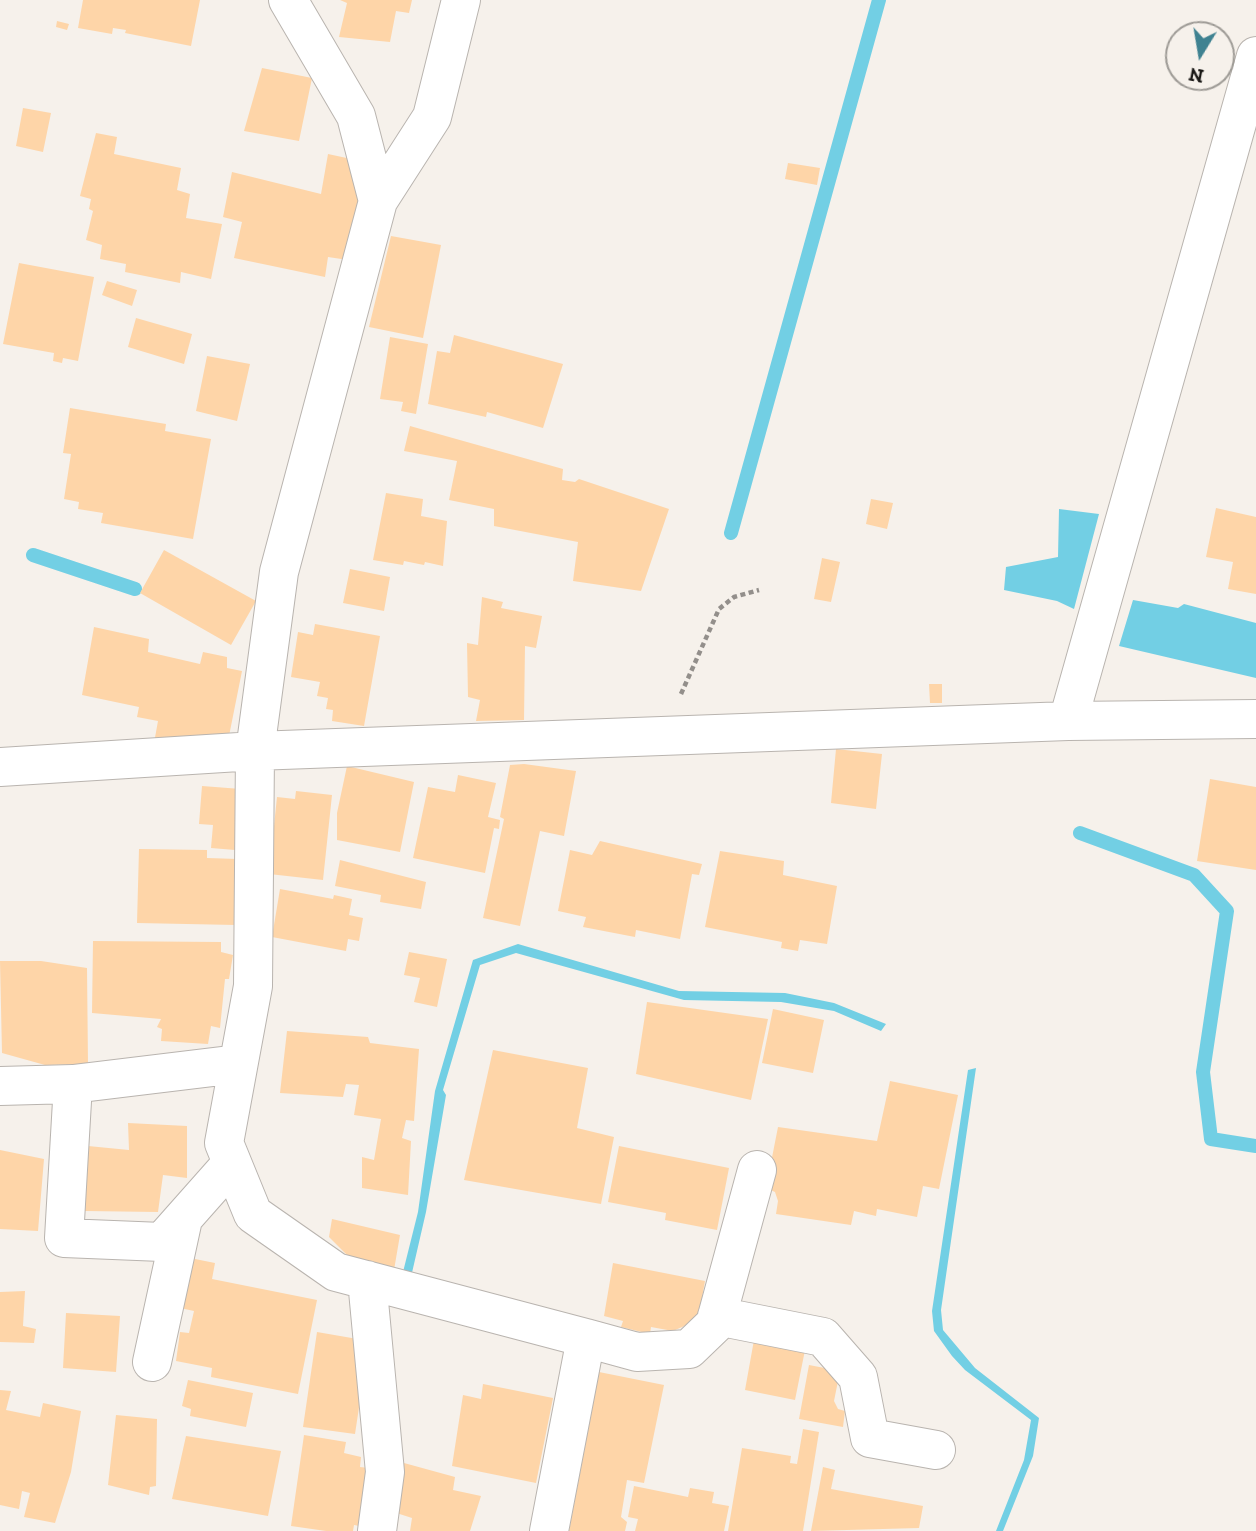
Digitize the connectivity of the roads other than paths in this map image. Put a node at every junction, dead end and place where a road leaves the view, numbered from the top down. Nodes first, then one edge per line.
1 (288, 0) edge
2 (461, 0) edge
3 (1256, 56) edge
4 (378, 201) junction
5 (1256, 719) edge
6 (1068, 721) junction
7 (255, 751) junction
8 (0, 767) edge
9 (238, 1064) junction
10 (74, 1084) junction
11 (0, 1086) edge
12 (232, 1163) junction
13 (757, 1170) dead end
14 (183, 1219) junction
15 (368, 1280) junction
16 (717, 1316) junction
17 (586, 1338) junction
18 (152, 1362) dead end
19 (936, 1450) dead end
20 (377, 1531) edge
21 (549, 1531) edge

1 - 4 street
2 - 4 street
3 - 6 street
4 - 7 street
5 - 6 street
6 - 7 street
7 - 8 street
7 - 9 street
9 - 10 street
9 - 12 street
10 - 11 street
10 - 14 street
12 - 14 street
12 - 15 street
13 - 16 street
14 - 18 street
15 - 17 street
15 - 20 street
16 - 17 street
16 - 19 street
17 - 21 street

